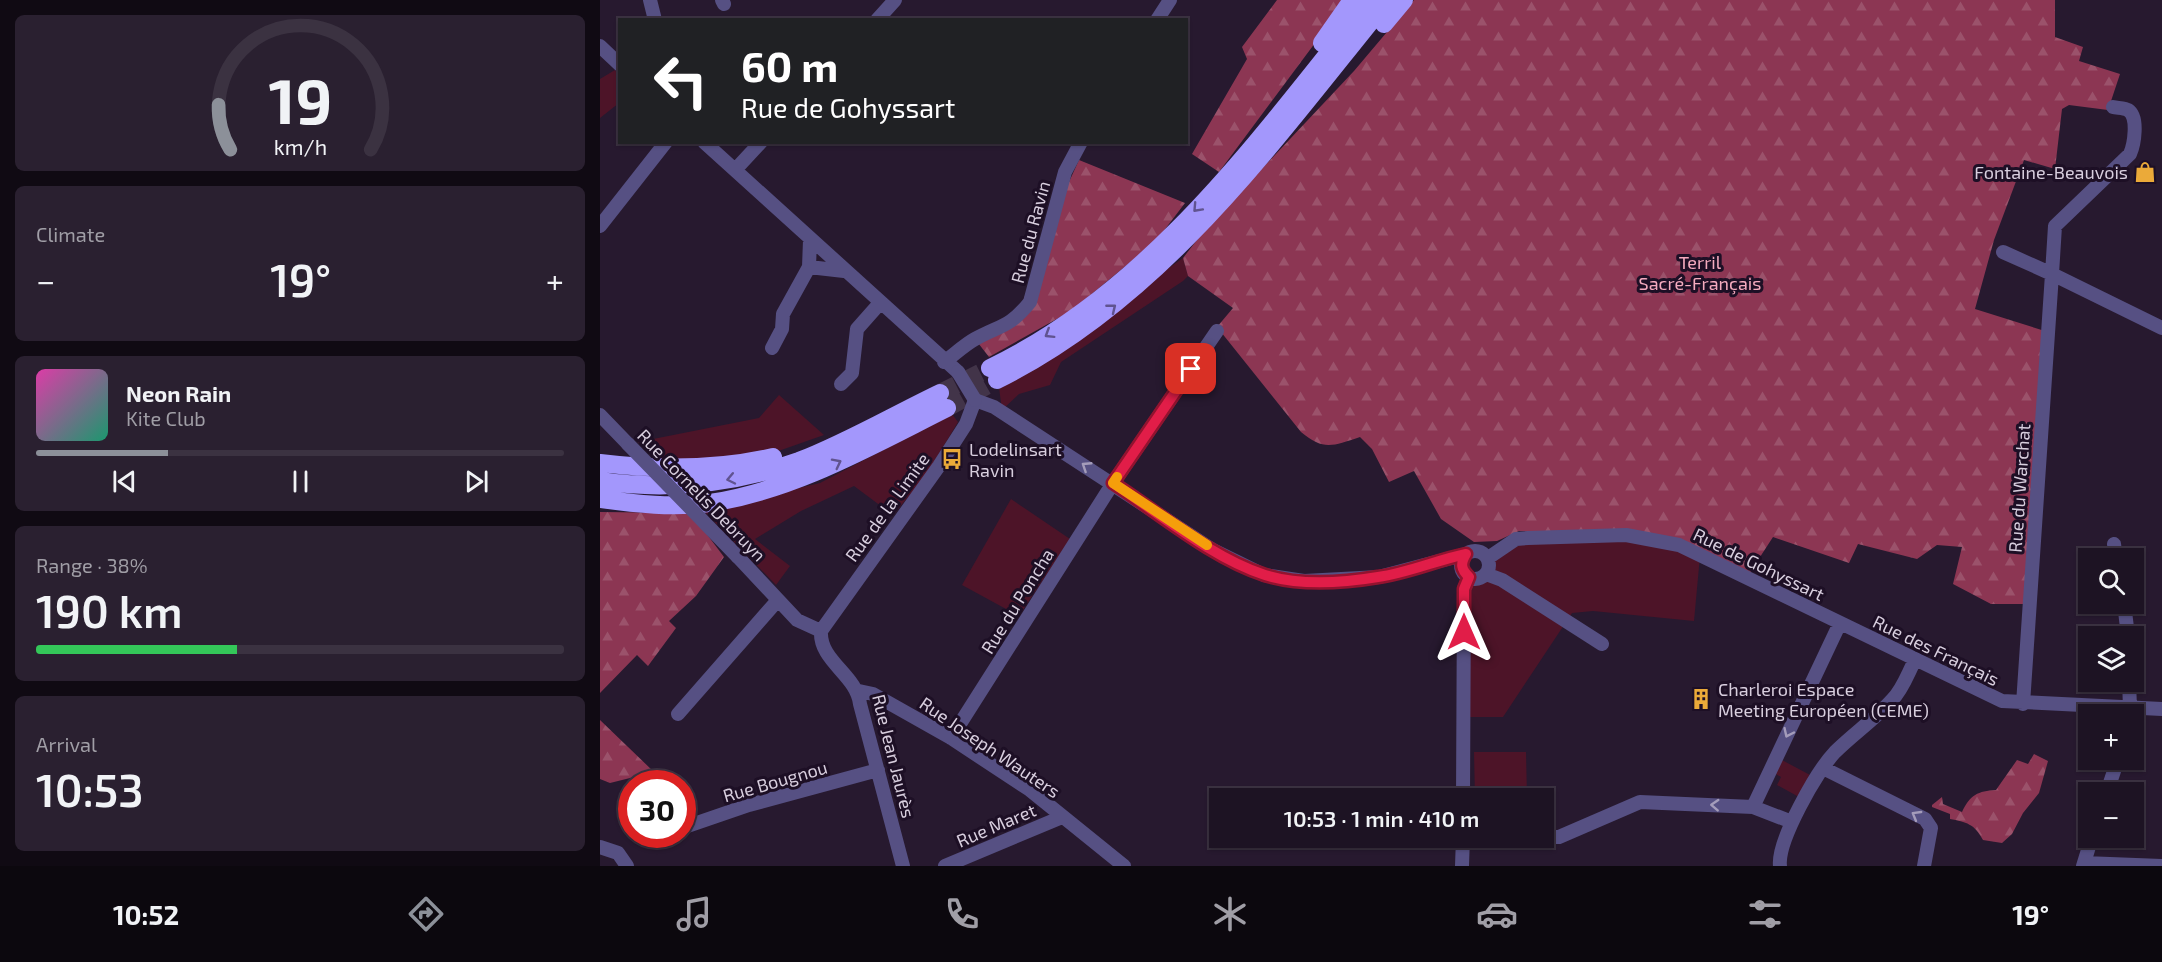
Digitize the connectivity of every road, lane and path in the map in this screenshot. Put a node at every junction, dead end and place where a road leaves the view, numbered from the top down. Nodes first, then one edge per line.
1 (650, 0) edge
2 (895, 0) edge
3 (1170, 0) edge
4 (1352, 0) edge
5 (1371, 0) edge
6 (1388, 0) edge
7 (1404, 0) edge
8 (654, 18) edge
9 (879, 18) edge
10 (1158, 18) edge
11 (600, 46) edge
12 (616, 61) edge
13 (600, 66) edge
14 (2113, 107) dead end
15 (1277, 116) junction
16 (1278, 135) junction
17 (664, 144) edge
18 (706, 144) edge
19 (760, 144) edge
20 (1080, 144) edge
21 (735, 170) junction
22 (600, 226) edge
23 (810, 240) junction
24 (2002, 252) dead end
25 (809, 267) junction
26 (844, 271) junction
27 (2052, 274) junction
28 (880, 303) junction
29 (2162, 328) edge
30 (1217, 331) dead end
31 (772, 348) dead end
32 (944, 362) junction
33 (841, 384) dead end
34 (977, 403) junction
35 (600, 415) edge
36 (877, 423) junction
37 (600, 463) edge
38 (600, 481) edge
39 (1113, 483) junction
40 (600, 499) edge
41 (631, 503) junction
42 (600, 504) edge
43 (1466, 554) junction
44 (1488, 558) junction
45 (1486, 574) junction
46 (1469, 577) junction
47 (778, 600) junction
48 (1840, 623) junction
49 (821, 631) junction
50 (1602, 644) dead end
51 (1915, 660) junction
52 (859, 691) junction
53 (2023, 704) junction
54 (2078, 707) edge
55 (2162, 709) edge
56 (2144, 710) edge
57 (678, 714) dead end
58 (951, 738) junction
59 (1824, 768) junction
60 (878, 770) junction
61 (1463, 788) edge
62 (1753, 807) junction
63 (1062, 817) junction
64 (1792, 822) junction
65 (696, 823) edge
66 (1554, 837) edge
67 (600, 847) edge
68 (1463, 848) edge
69 (2088, 848) edge
70 (2083, 865) edge
71 (627, 866) edge
72 (903, 866) edge
73 (945, 866) edge
74 (1124, 866) edge
75 (1462, 866) edge
76 (1780, 866) edge
77 (1924, 866) edge
78 (2162, 866) edge

1 - 8 street
2 - 9 street
3 - 10 street
4 - 15 highway
5 - 15 highway
6 - 16 highway
7 - 16 highway
11 - 12 street
12 - 13 street
14 - 27 street, Rue du Warchat
15 -> 16 highway
17 - 22 street
18 - 21 street
19 - 21 street
20 - 32 street, Rue du Ravin
21 - 23 street
23 - 25 street
23 - 26 street
24 - 27 street
25 - 26 street
25 - 31 street
26 - 28 street
27 - 29 street
27 - 53 street, Rue du Warchat
28 - 32 street
28 - 33 street
30 - 39 street, Rue du Poncha
32 - 34 street, bridge
39 -> 34 street
34 - 49 street, Rue de la Limite
35 - 47 street, Rue Cornelis Debruyn, bridge
36 - 37 highway
36 -> 38 highway
41 -> 36 highway
39 - 43 street
39 - 58 street, Rue du Poncha
40 - 41 highway
41 - 42 highway
43 - 44 street
43 - 46 street
44 - 45 street
44 - 48 street, Rue de Gohyssart
45 - 46 street
45 - 50 street
46 - 61 street
47 - 49 street, Rue Cornelis Debruyn
47 - 57 street
48 - 51 street, Rue des Français
48 -> 62 street
49 - 52 street, Rue Jean Jaurès
51 - 53 street, Rue des Français
51 - 59 street
52 - 58 street, Rue Joseph Wauters
52 - 60 street, Rue Jean Jaurès
53 - 54 street, Rue des Français
55 - 56 street, Rue des Français
58 - 63 street, Rue Joseph Wauters
59 - 64 street
77 -> 59 street
60 - 65 street, Rue Bougnou
60 - 72 street, Rue Jean Jaurès
62 - 64 street
62 -> 66 street
63 - 73 street, Rue Maret
63 - 74 street, Rue Joseph Wauters
64 - 76 street
67 - 71 street
68 - 75 street
69 - 70 street
70 - 78 street

